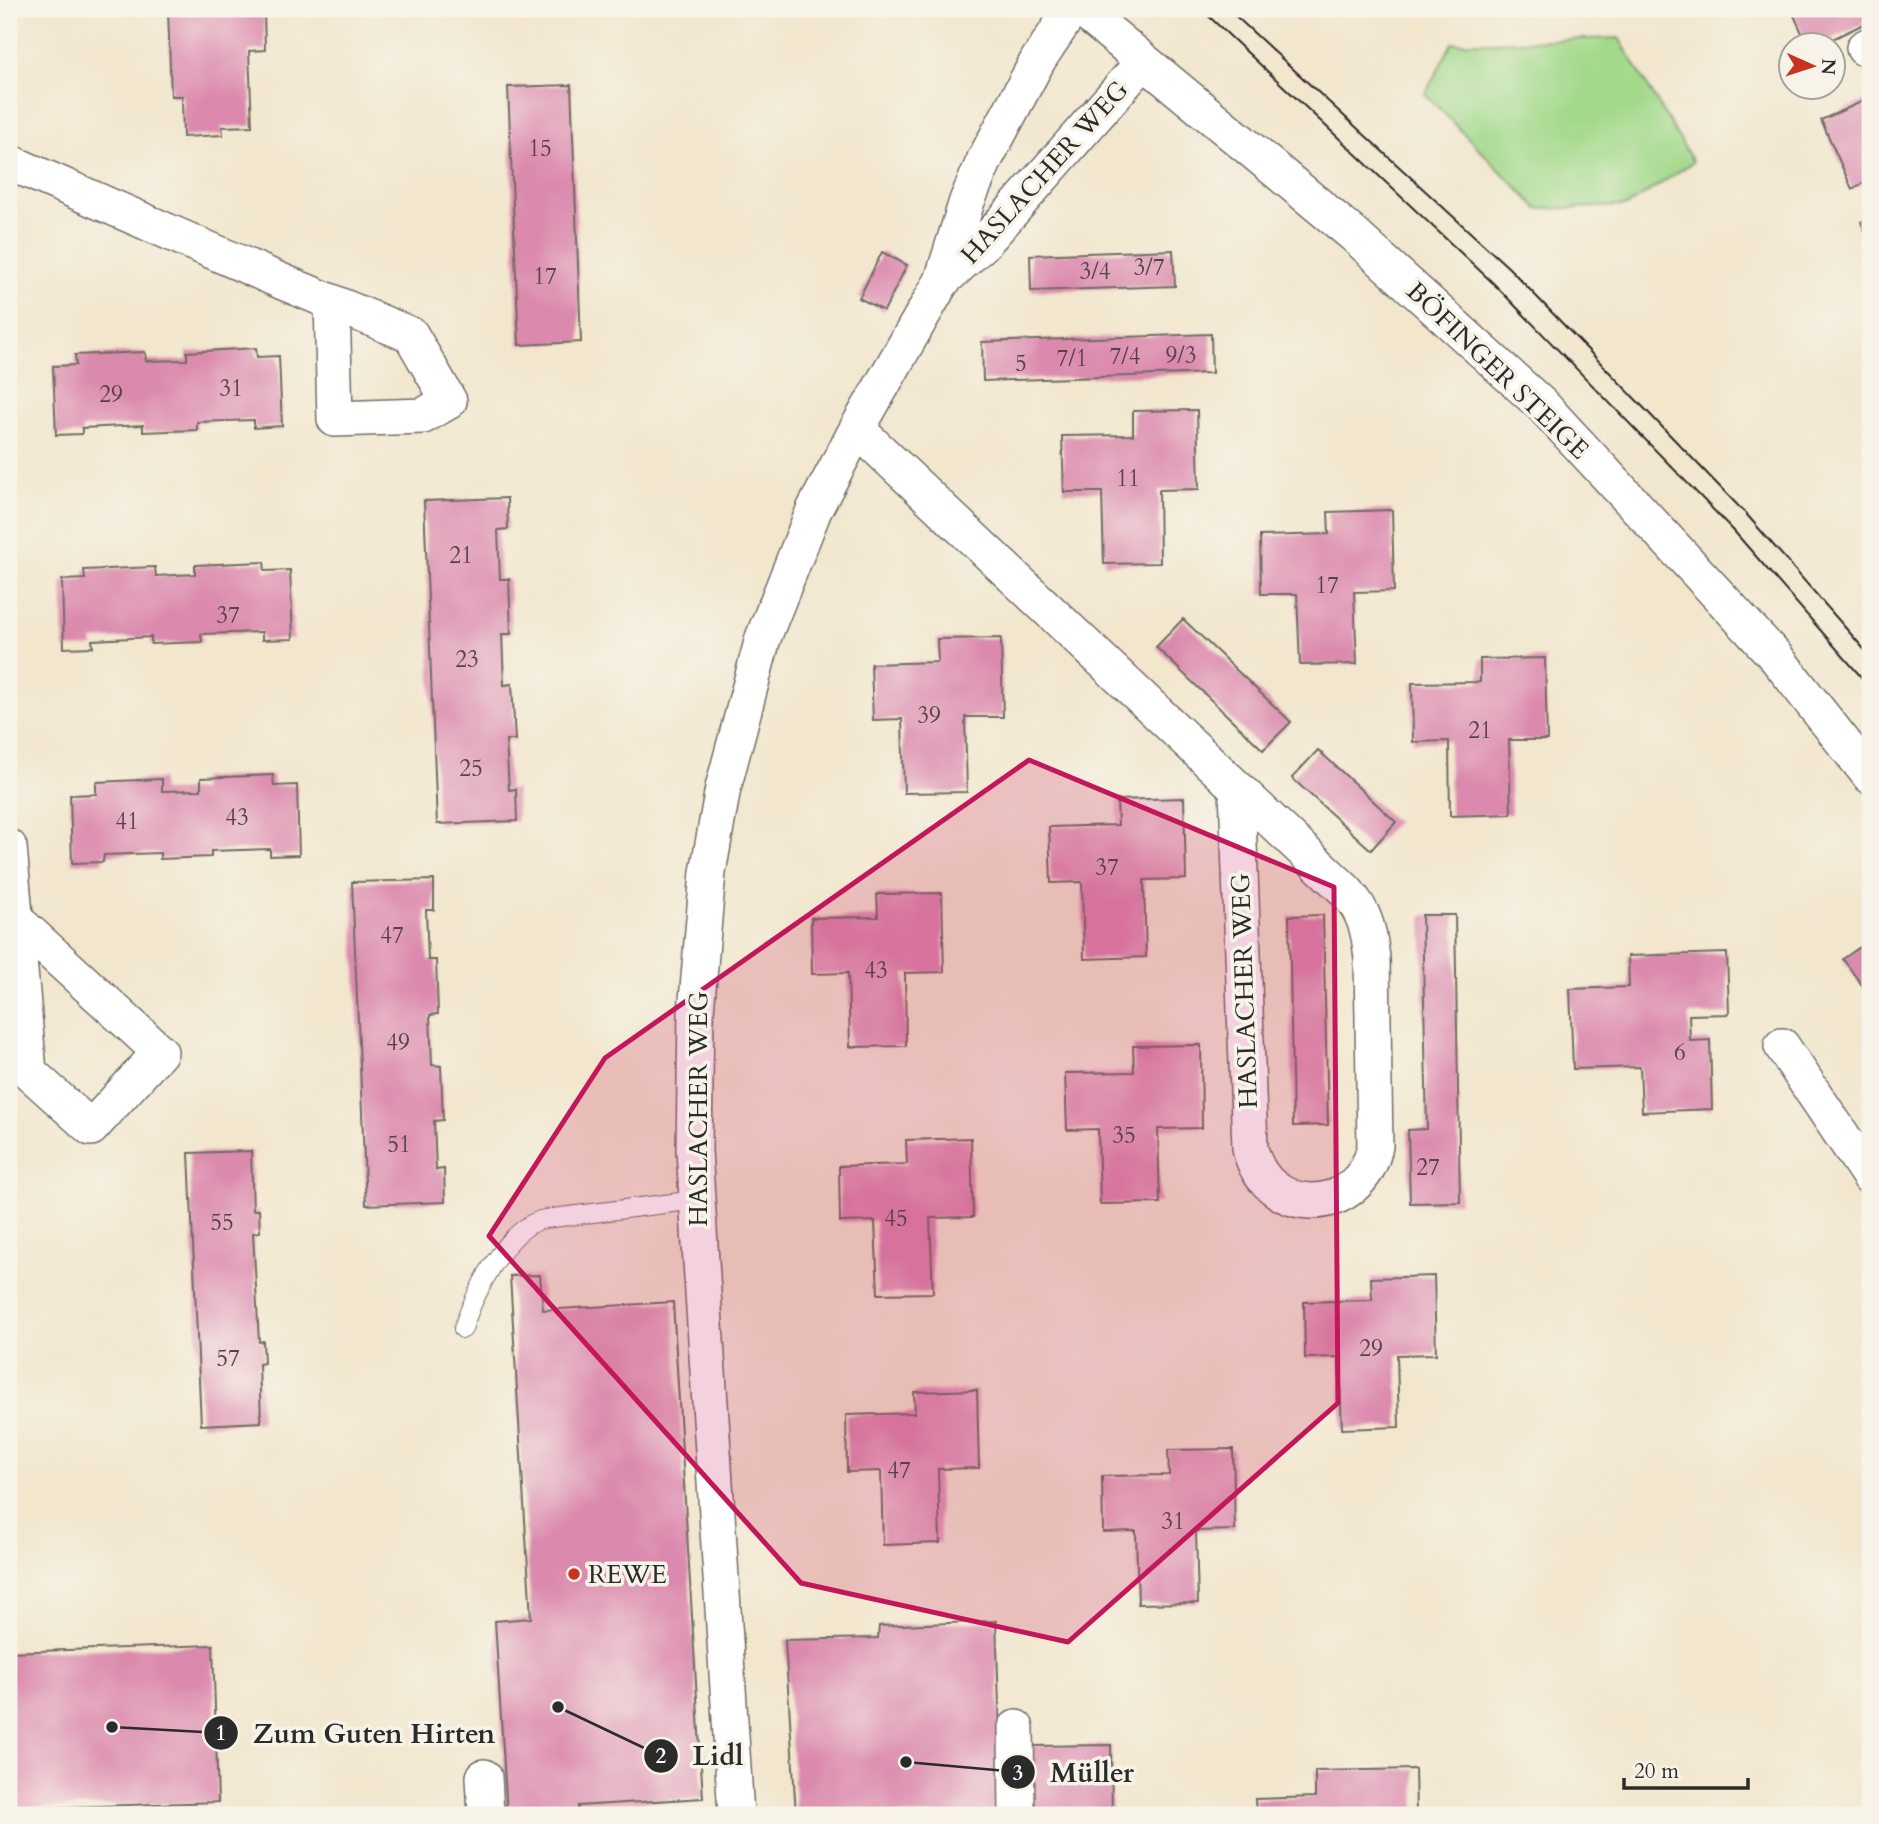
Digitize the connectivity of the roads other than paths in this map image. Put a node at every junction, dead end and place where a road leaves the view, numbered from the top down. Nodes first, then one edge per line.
1 (1072, 9) edge
2 (1081, 9) edge
3 (1144, 61) junction
4 (9, 162) edge
5 (942, 281) junction
6 (332, 302) dead end
7 (857, 429) junction
8 (1870, 776) edge
9 (1237, 788) junction
10 (9, 847) edge
11 (16, 920) junction
12 (1782, 1046) dead end
13 (1870, 1177) edge
14 (696, 1200) junction
15 (463, 1329) dead end
16 (1016, 1728) dead end
17 (484, 1777) dead end
18 (486, 1815) edge
19 (736, 1815) edge
20 (1017, 1815) edge

1 - 5 street, HASLACHER WEG
2 - 3 street, BÖFINGER STEIGE
3 - 5 street, HASLACHER WEG
3 - 8 street, BÖFINGER STEIGE
4 - 6 street
5 - 7 street, HASLACHER WEG
7 - 9 street, HASLACHER WEG
7 - 14 street, HASLACHER WEG
9 - 9 street, HASLACHER WEG
10 - 11 street
11 - 11 street
12 - 13 street
14 - 15 lane
14 - 19 street, HASLACHER WEG
16 - 20 street
17 - 18 street

